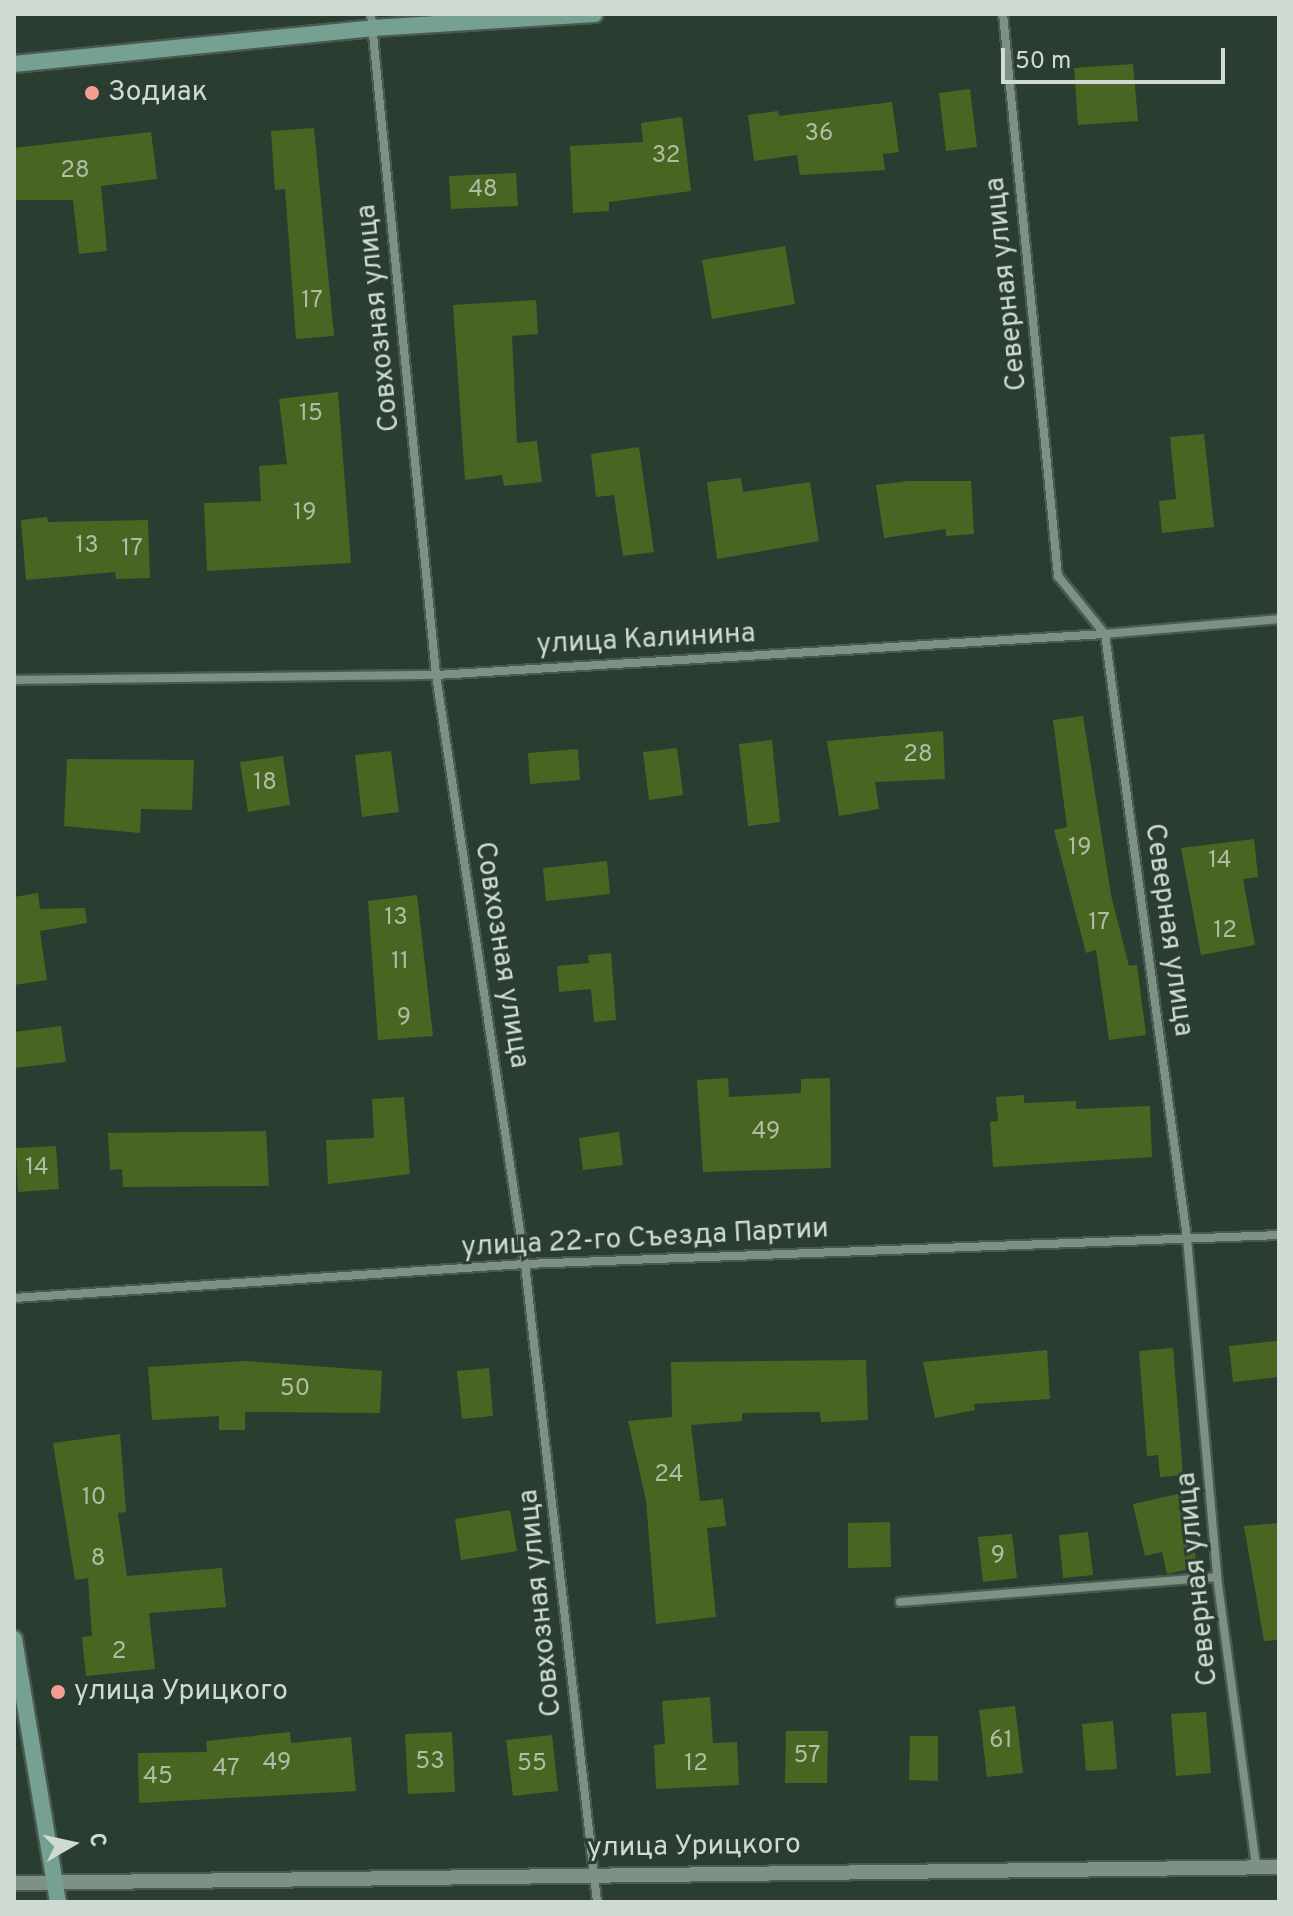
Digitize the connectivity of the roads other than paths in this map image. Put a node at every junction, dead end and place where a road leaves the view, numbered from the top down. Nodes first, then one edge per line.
1 (595, 14) edge
2 (1003, 14) edge
3 (372, 21) edge
4 (14, 64) edge
5 (1279, 619) edge
6 (1105, 634) junction
7 (436, 675) junction
8 (14, 680) edge
9 (1279, 1235) edge
10 (1187, 1238) junction
11 (525, 1264) junction
12 (14, 1298) edge
13 (1217, 1577) junction
14 (900, 1602) dead end
15 (14, 1639) edge
16 (1256, 1867) junction
17 (1279, 1867) edge
18 (593, 1874) junction
19 (14, 1883) edge
20 (54, 1883) junction
21 (58, 1902) edge
22 (597, 1902) edge

1 - 3 main road
2 - 6 street, Северная улица
3 - 4 main road
3 - 7 street, Совхозная улица
5 - 6 street, улица Калинина
6 - 7 street, улица Калинина
6 - 10 street, Северная улица
7 - 8 street, улица Калинина
7 - 11 street, Совхозная улица
9 - 10 street, улица 22-го Съезда Партии
10 - 11 street, улица 22-го Съезда Партии
10 - 13 street, Северная улица
11 - 12 street, улица 22-го Съезда Партии
11 - 18 street, Совхозная улица
13 - 14 street
13 - 16 street, Северная улица
15 - 20 main road
16 - 17 street, улица Урицкого
16 - 18 street, улица Урицкого
18 - 20 street, улица Урицкого
18 - 22 street, Совхозная улица
19 - 20 street, улица Урицкого
20 - 21 main road

